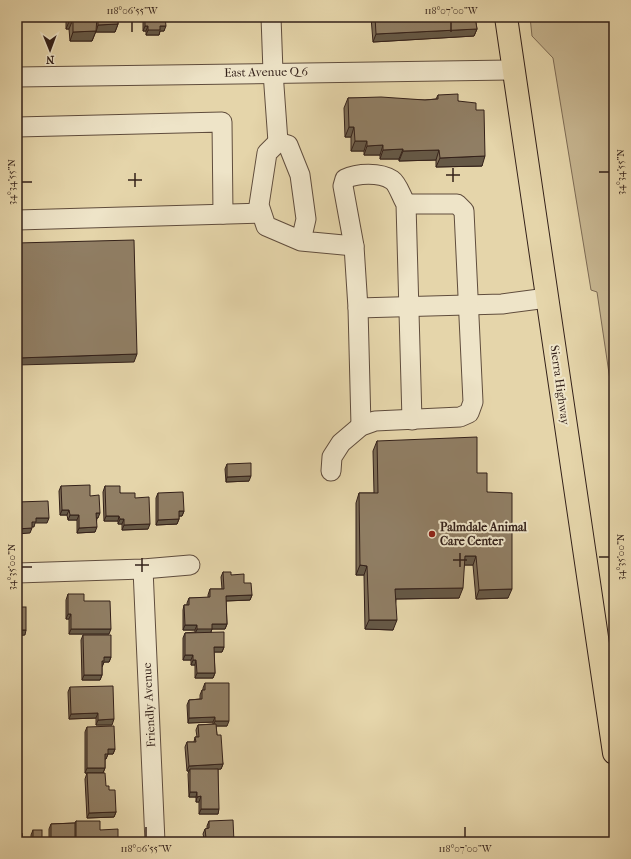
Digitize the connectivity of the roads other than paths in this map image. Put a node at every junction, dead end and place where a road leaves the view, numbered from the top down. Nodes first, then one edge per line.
1 (271, 17) edge
2 (506, 17) edge
3 (514, 70) junction
4 (273, 72) junction
5 (17, 77) edge
6 (17, 127) edge
7 (278, 142) junction
8 (406, 204) junction
9 (261, 213) junction
10 (223, 214) junction
11 (17, 220) edge
12 (301, 241) junction
13 (354, 246) junction
14 (547, 298) junction
15 (469, 306) junction
16 (408, 307) junction
17 (358, 308) junction
18 (412, 420) junction
19 (361, 426) junction
20 (331, 471) dead end
21 (190, 565) dead end
22 (143, 569) junction
23 (17, 573) edge
24 (614, 753) edge
25 (155, 842) edge

1 - 4 street
2 - 3 main road, Sierra Highway
3 - 4 street, East Avenue Q 6
3 - 14 main road, Sierra Highway
4 - 5 street, East Avenue Q 6
4 - 7 street
6 - 10 street
7 - 9 street
7 - 12 street
8 - 13 street
8 - 15 street
8 - 16 street
9 - 10 street
9 - 12 street
10 - 11 street
12 - 13 street
13 - 17 street
14 - 15 street
14 - 24 main road, Sierra Highway
15 - 16 street
15 - 18 street
16 - 17 street
16 - 18 street
17 - 19 street
18 - 19 street
19 - 20 street
21 - 22 street
22 - 23 street
22 - 25 street, Friendly Avenue

